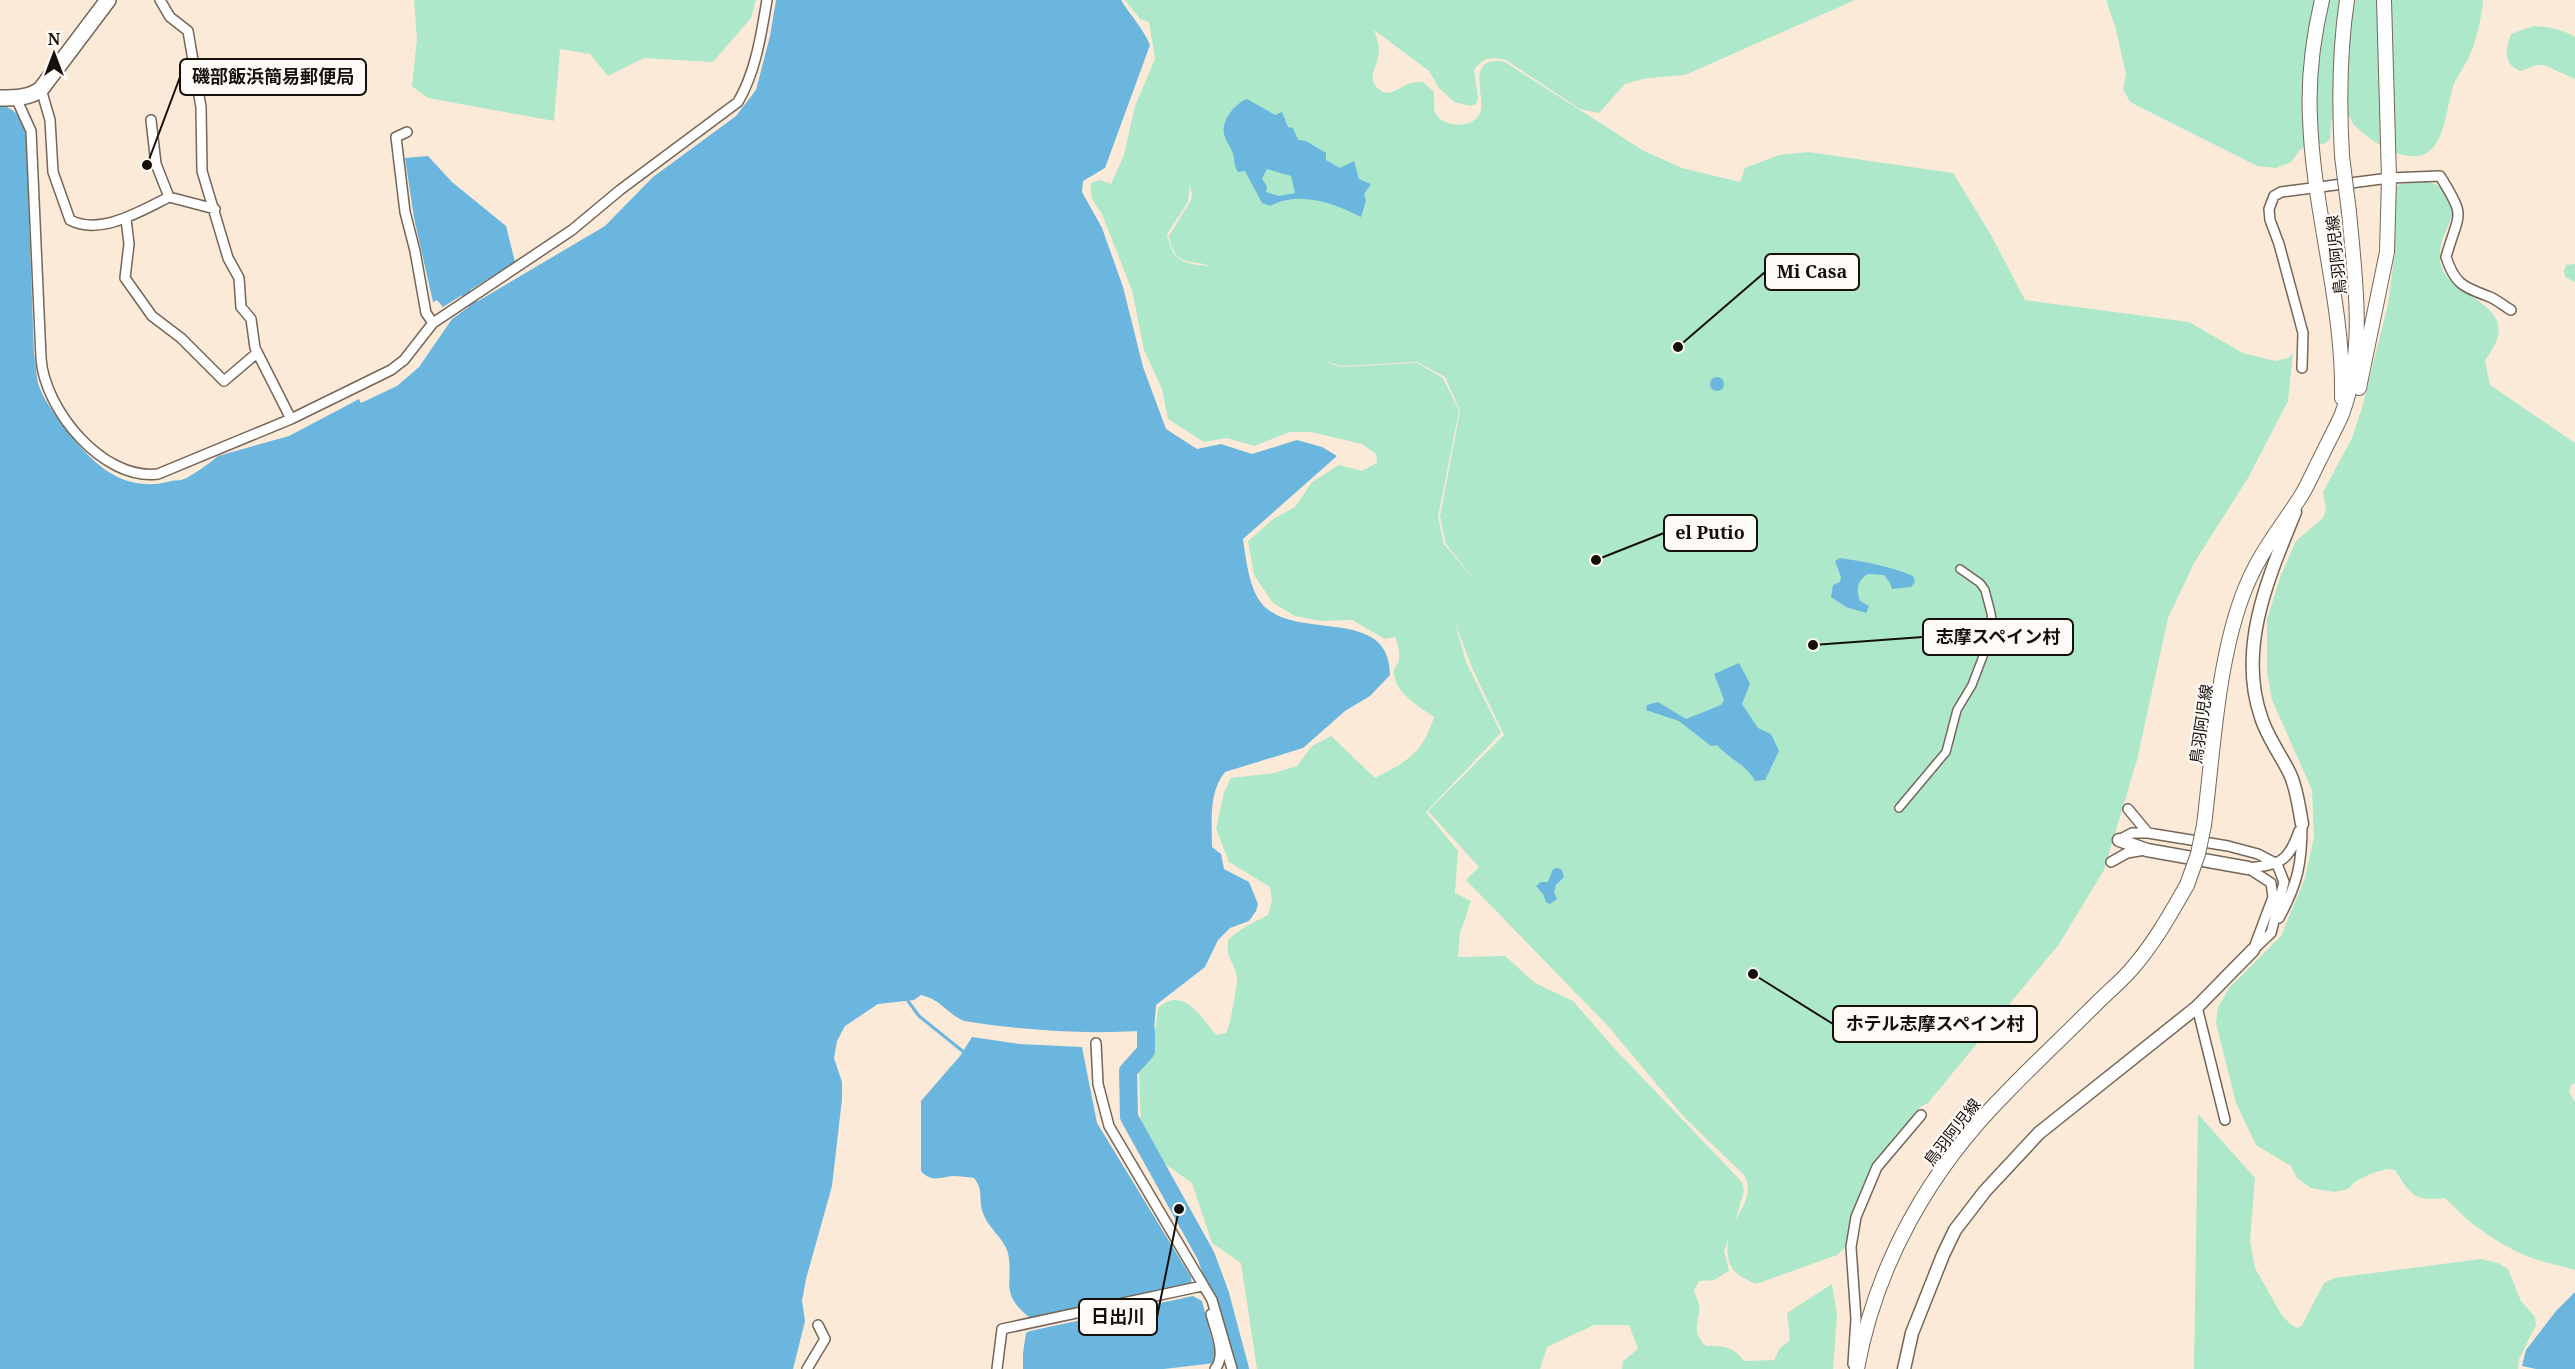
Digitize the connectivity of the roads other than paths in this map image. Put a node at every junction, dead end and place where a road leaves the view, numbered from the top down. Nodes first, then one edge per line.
1 (108, 0) edge
2 (160, 0) edge
3 (767, 0) edge
4 (2322, 0) edge
5 (2347, 0) edge
6 (2384, 0) edge
7 (40, 89) junction
8 (0, 98) edge
9 (16, 98) junction
10 (151, 120) dead end
11 (407, 132) dead end
12 (2389, 178) junction
13 (2318, 187) junction
14 (169, 197) junction
15 (215, 209) junction
16 (126, 219) junction
17 (2511, 310) dead end
18 (433, 322) junction
19 (257, 353) junction
20 (2302, 368) dead end
21 (2342, 415) junction
22 (291, 419) junction
23 (2302, 495) junction
24 (1960, 569) dead end
25 (1899, 807) dead end
26 (2128, 808) dead end
27 (2302, 824) junction
28 (2148, 833) junction
29 (2119, 840) joint
30 (2147, 850) junction
31 (2111, 862) dead end
32 (2277, 864) junction
33 (2248, 868) junction
34 (2271, 933) junction
35 (2253, 950) junction
36 (2198, 1007) junction
37 (1096, 1043) dead end
38 (1921, 1115) dead end
39 (2225, 1120) dead end
40 (1202, 1286) junction
41 (818, 1325) dead end
42 (807, 1369) edge
43 (997, 1369) edge
44 (1215, 1369) edge
45 (1232, 1369) edge
46 (1855, 1369) edge
47 (1905, 1369) edge

1 - 7 main road
2 - 15 street
3 - 18 street
4 - 13 main road
5 - 21 main road, 鳥羽阿児線, bridge
6 - 12 main road
7 - 9 main road
7 - 16 street
8 - 9 main road
9 - 22 street
10 - 14 street
11 - 18 street
12 - 13 street
12 - 17 street
12 - 21 main road
13 - 20 street
13 - 21 main road
14 - 15 street
14 - 16 street
15 - 19 street
16 - 19 street
18 - 22 street
19 - 22 street
21 - 23 main road, 鳥羽阿児線
23 - 27 street
23 - 46 main road, 鳥羽阿児線, bridge
24 - 25 street
26 - 28 street
27 - 32 street
27 - 34 street
28 - 29 street
28 - 32 street
29 - 30 street
30 - 31 street
30 - 33 street
32 - 33 street
32 - 34 street
33 - 35 street
34 - 35 street
35 - 36 street
36 - 39 street
36 - 47 street
37 - 40 street
38 - 46 street
40 - 43 street
40 - 44 street
40 - 45 street
41 - 42 street

